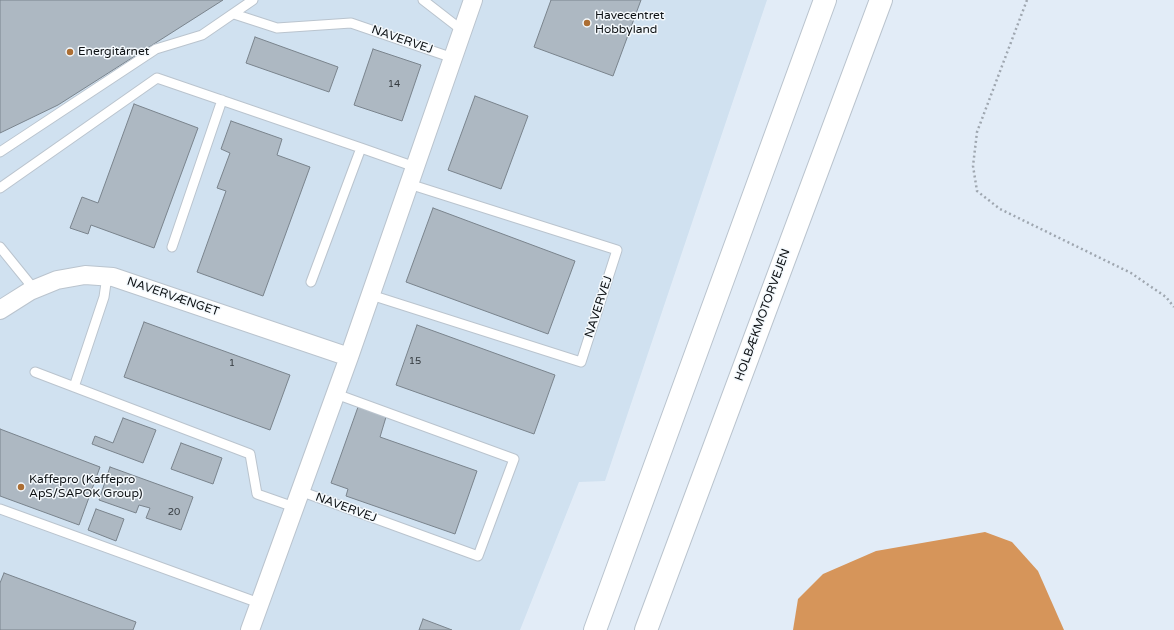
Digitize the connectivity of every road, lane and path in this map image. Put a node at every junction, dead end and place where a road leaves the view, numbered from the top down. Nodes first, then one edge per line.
1 (253, 0) edge
2 (423, 0) edge
3 (474, 0) edge
4 (825, 0) edge
5 (881, 0) edge
6 (1027, 0) edge
7 (234, 14) junction
8 (463, 31) junction
9 (453, 58) junction
10 (222, 100) junction
11 (361, 148) junction
12 (0, 152) edge
13 (415, 167) junction
14 (409, 184) junction
15 (0, 188) edge
16 (0, 247) edge
17 (172, 247) dead end
18 (107, 276) junction
19 (311, 282) dead end
20 (34, 289) junction
21 (370, 295) junction
22 (1174, 307) edge
23 (0, 310) edge
24 (349, 357) junction
25 (35, 372) dead end
26 (74, 387) junction
27 (336, 394) junction
28 (297, 499) junction
29 (0, 509) edge
30 (259, 603) junction
31 (250, 630) edge
32 (595, 630) edge
33 (646, 630) edge

1 - 7 lane
2 - 8 lane
3 - 8 street, NAVERVEJ
4 - 32 highway
5 - 33 highway, HOLBÆKMOTORVEJEN
6 - 22 path
7 - 9 lane, NAVERVEJ
7 - 12 lane
8 - 9 street, NAVERVEJ
9 - 13 street, NAVERVEJ
10 - 11 lane
10 - 15 lane
10 - 17 lane
11 - 13 lane
11 - 19 lane
13 - 14 street, NAVERVEJ
14 - 21 street, NAVERVEJ
14 - 21 lane, NAVERVEJ
16 - 20 lane
18 - 20 street, NAVERVÆNGET
18 - 24 street, NAVERVÆNGET
18 - 26 lane
20 - 23 street, NAVERVÆNGET
21 - 24 street, NAVERVEJ
24 - 27 street, NAVERVEJ
25 - 26 lane
26 - 28 lane
27 - 28 street, NAVERVEJ
27 - 28 lane, NAVERVEJ
28 - 30 street, NAVERVEJ
29 - 30 lane
30 - 31 street, NAVERVEJ

